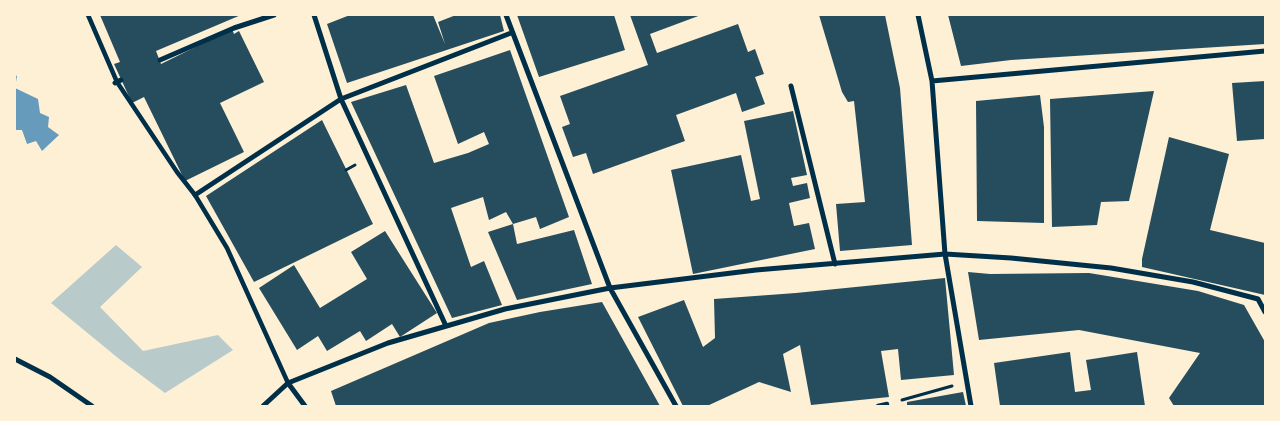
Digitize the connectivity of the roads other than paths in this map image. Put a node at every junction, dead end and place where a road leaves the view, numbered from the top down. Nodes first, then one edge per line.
1 (88, 15) edge
2 (274, 15) edge
3 (314, 15) edge
4 (506, 15) edge
5 (918, 15) edge
6 (511, 33) junction
7 (1265, 51) edge
8 (160, 60) dead end
9 (932, 81) junction
10 (791, 86) dead end
11 (341, 99) junction
12 (195, 195) junction
13 (945, 254) junction
14 (835, 264) junction
15 (610, 288) junction
16 (1265, 312) edge
17 (446, 326) junction
18 (15, 359) edge
19 (288, 383) junction
20 (887, 404) road end
21 (92, 406) edge
22 (262, 406) edge
23 (305, 406) edge
24 (676, 406) edge
25 (878, 406) edge
26 (971, 406) edge

1 - 12 street
2 - 8 street
3 - 11 street
4 - 6 street
5 - 9 street
6 - 11 street
6 - 15 street
7 - 9 street
9 - 13 street
10 - 14 street
11 - 12 street
11 - 17 street
12 - 19 street
13 - 14 street
13 - 16 street
13 - 26 street
14 - 15 street
15 - 17 street
15 - 24 street
17 - 19 street
18 - 21 street
19 - 22 street
19 - 23 street
20 - 25 street

